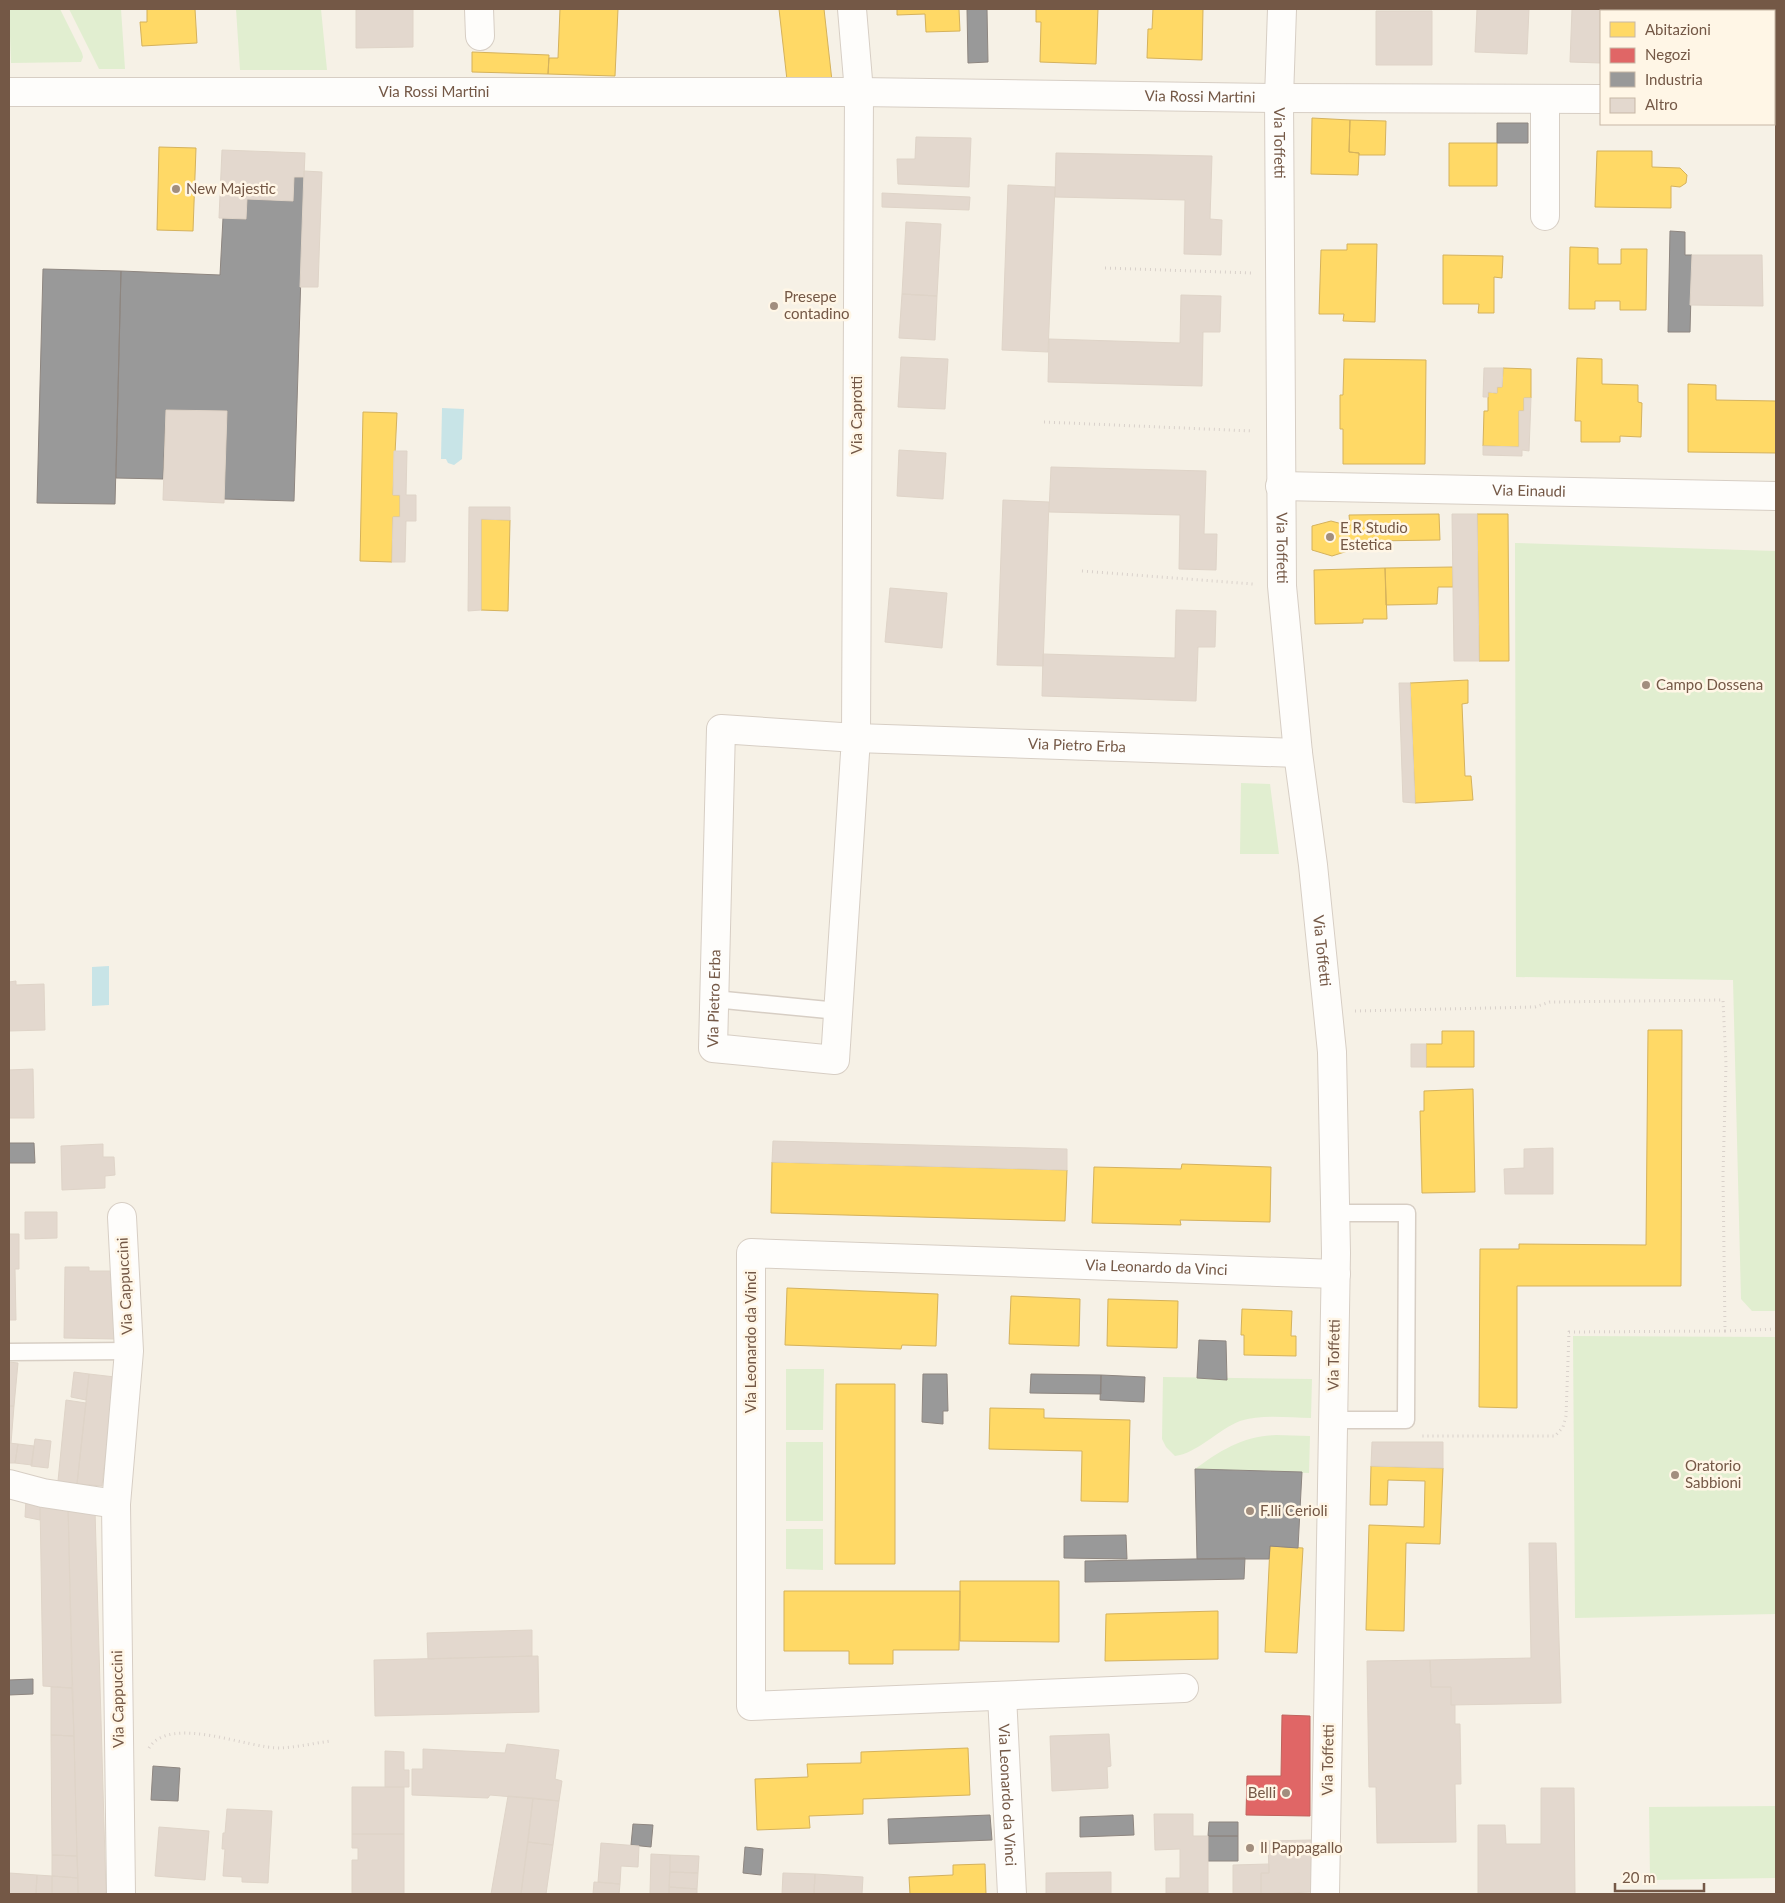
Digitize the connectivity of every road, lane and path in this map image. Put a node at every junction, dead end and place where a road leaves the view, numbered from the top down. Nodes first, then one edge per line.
1 (479, 9) edge
2 (852, 9) edge
3 (1282, 9) edge
4 (480, 36) dead end
5 (9, 92) edge
6 (859, 92) junction
7 (1279, 98) junction
8 (1545, 98) junction
9 (1600, 99) edge
10 (1545, 216) dead end
11 (1105, 268) dead end
12 (1282, 274) junction
13 (1044, 422) dead end
14 (1280, 432) junction
15 (1280, 486) junction
16 (1776, 496) edge
17 (1082, 571) dead end
18 (1282, 586) junction
19 (856, 738) junction
20 (1298, 753) junction
21 (714, 999) junction
22 (838, 1011) junction
23 (1350, 1012) dead end
24 (1336, 1213) junction
25 (122, 1217) dead end
26 (1336, 1274) junction
27 (1776, 1329) edge
28 (1725, 1331) junction
29 (129, 1351) junction
30 (9, 1352) edge
31 (1333, 1420) junction
32 (1418, 1436) dead end
33 (9, 1484) edge
34 (116, 1504) junction
35 (1184, 1688) dead end
36 (1002, 1696) junction
37 (331, 1740) dead end
38 (148, 1750) dead end
39 (121, 1894) edge
40 (1012, 1894) edge
41 (1326, 1894) edge

1 - 4 street
2 - 6 street
3 - 7 street, Via Toffetti
5 - 6 street, Via Rossi Martini
6 - 7 street, Via Rossi Martini
6 - 19 street, Via Caprotti
7 - 8 street, Via Rossi Martini
7 - 12 street, Via Toffetti
8 - 9 street, Via Rossi Martini
8 - 10 street
11 - 12 path
12 - 14 street, Via Toffetti
13 - 14 path
14 - 15 street, Via Toffetti
15 - 16 street, Via Einaudi
15 - 18 street, Via Toffetti
17 - 18 path
18 - 20 street, Via Toffetti
19 - 20 street, Via Pietro Erba
19 - 21 street, Via Pietro Erba
19 - 22 street, Via Pietro Erba
20 - 24 street, Via Toffetti
21 - 22 lane
21 - 22 street, Via Pietro Erba
23 - 28 path
24 - 26 street, Via Toffetti
24 - 31 lane
25 - 29 street, Via Cappuccini
26 - 31 street, Via Toffetti
26 - 36 street, Via Leonardo da Vinci
27 - 28 path
28 - 32 path
29 - 30 lane
29 - 34 street, Via Cappuccini
31 - 41 street, Via Toffetti
33 - 34 street
34 - 39 street, Via Cappuccini
35 - 36 street, Via Leonardo da Vinci
36 - 40 street, Via Leonardo da Vinci
37 - 38 path

